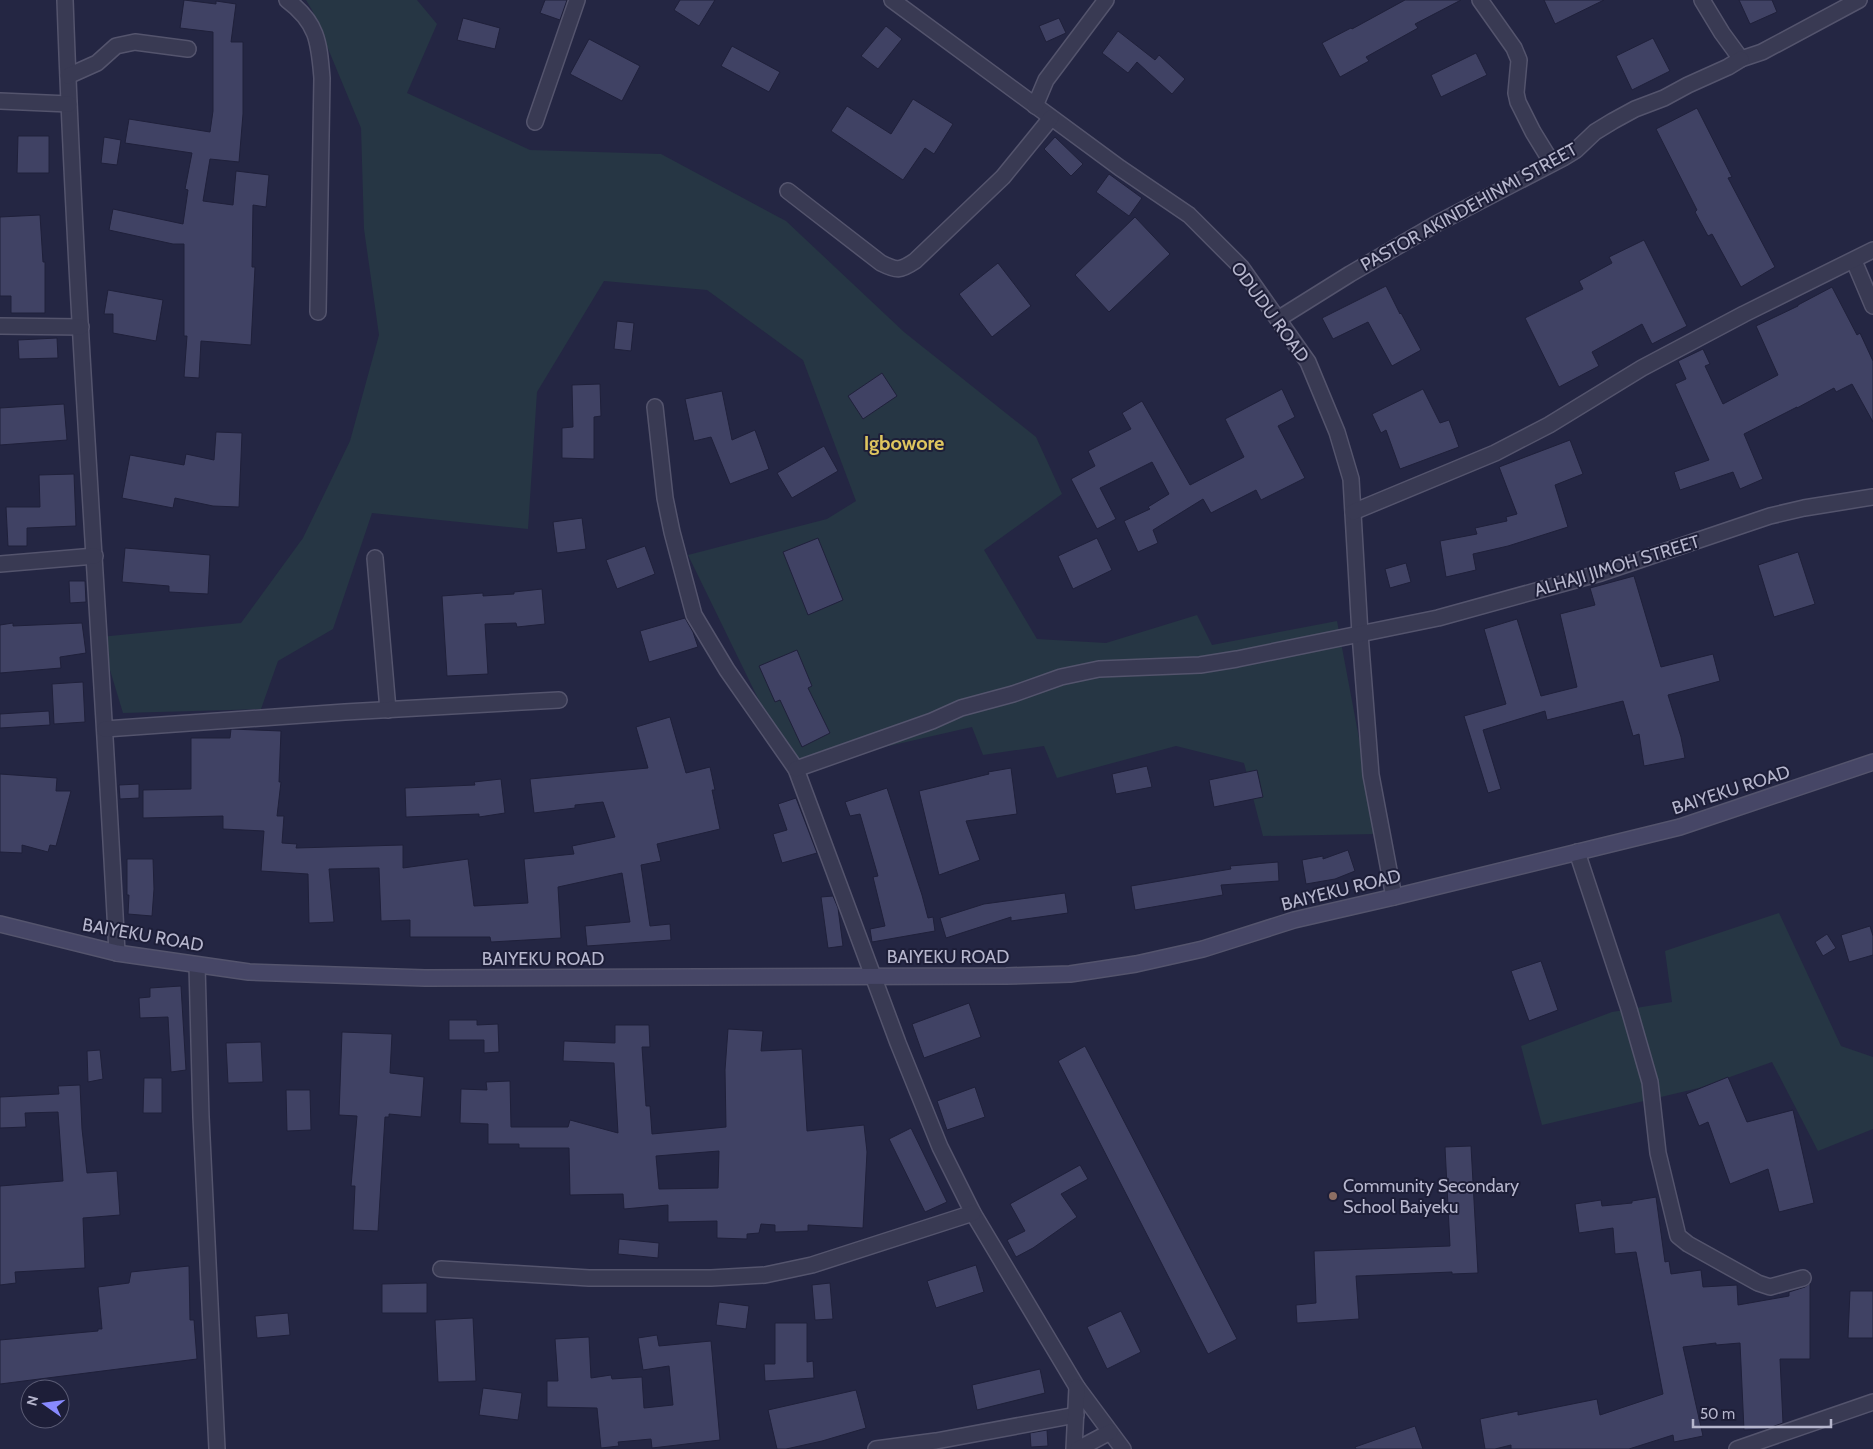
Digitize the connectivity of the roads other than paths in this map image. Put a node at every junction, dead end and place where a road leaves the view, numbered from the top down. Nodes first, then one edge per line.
1 (65, 0) edge
2 (287, 0) edge
3 (577, 0) edge
4 (892, 0) edge
5 (1106, 0) edge
6 (1480, 0) edge
7 (1702, 0) edge
8 (1859, 0) edge
9 (188, 49) dead end
10 (1741, 59) junction
11 (68, 76) junction
12 (0, 102) edge
13 (69, 104) junction
14 (1035, 106) junction
15 (1052, 118) junction
16 (535, 122) dead end
17 (1552, 163) junction
18 (788, 192) dead end
19 (1873, 250) edge
20 (1854, 261) junction
21 (1873, 306) edge
22 (318, 312) dead end
23 (1278, 320) junction
24 (0, 326) edge
25 (81, 327) junction
26 (655, 407) dead end
27 (1873, 497) edge
28 (1353, 512) junction
29 (95, 556) junction
30 (376, 558) dead end
31 (0, 564) edge
32 (1360, 634) junction
33 (559, 700) dead end
34 (388, 710) junction
35 (105, 729) junction
36 (1873, 762) edge
37 (796, 769) junction
38 (1577, 852) junction
39 (1394, 897) junction
40 (0, 924) edge
41 (117, 953) junction
42 (197, 965) junction
43 (874, 976) junction
44 (973, 1213) junction
45 (441, 1269) dead end
46 (1803, 1278) dead end
47 (1077, 1387) junction
48 (1873, 1402) edge
49 (1076, 1415) junction
50 (1110, 1432) junction
51 (1745, 1448) edge
52 (217, 1449) edge
53 (876, 1449) edge
54 (1074, 1449) edge
55 (1078, 1449) edge
56 (1123, 1449) edge

1 - 11 street
2 - 22 street
3 - 16 street
4 - 14 street, ODUDU ROAD
5 - 14 street
6 - 17 street
7 - 10 street
8 - 10 street, PASTOR AKINDEHINMI STREET
9 - 11 street
10 - 17 street, PASTOR AKINDEHINMI STREET
11 - 13 street
12 - 13 street
13 - 25 street
14 - 15 street, ODUDU ROAD
15 - 18 street
15 - 23 street, ODUDU ROAD
17 - 23 street, PASTOR AKINDEHINMI STREET
19 - 20 street
20 - 21 street
20 - 28 street
23 - 28 street, ODUDU ROAD
24 - 25 street
25 - 29 street
26 - 37 street
27 - 32 street, ALHAJI JIMOH STREET
28 - 32 street, ODUDU ROAD
29 - 31 street
29 - 35 street
30 - 34 street
32 - 37 street, ALHAJI JIMOH STREET
32 - 39 street, ODUDU ROAD
33 - 34 street
34 - 35 street
35 - 41 street
36 - 38 main road, BAIYEKU ROAD
37 - 43 street
38 - 39 main road, BAIYEKU ROAD
38 - 46 street
39 - 43 main road, BAIYEKU ROAD
40 - 41 main road, BAIYEKU ROAD
41 - 42 main road, BAIYEKU ROAD
42 - 43 main road, BAIYEKU ROAD
42 - 52 street
43 - 44 street
44 - 45 street
44 - 47 street
47 - 49 street
47 - 50 street
48 - 51 street
49 - 53 street
49 - 54 street
50 - 55 street
50 - 56 street

